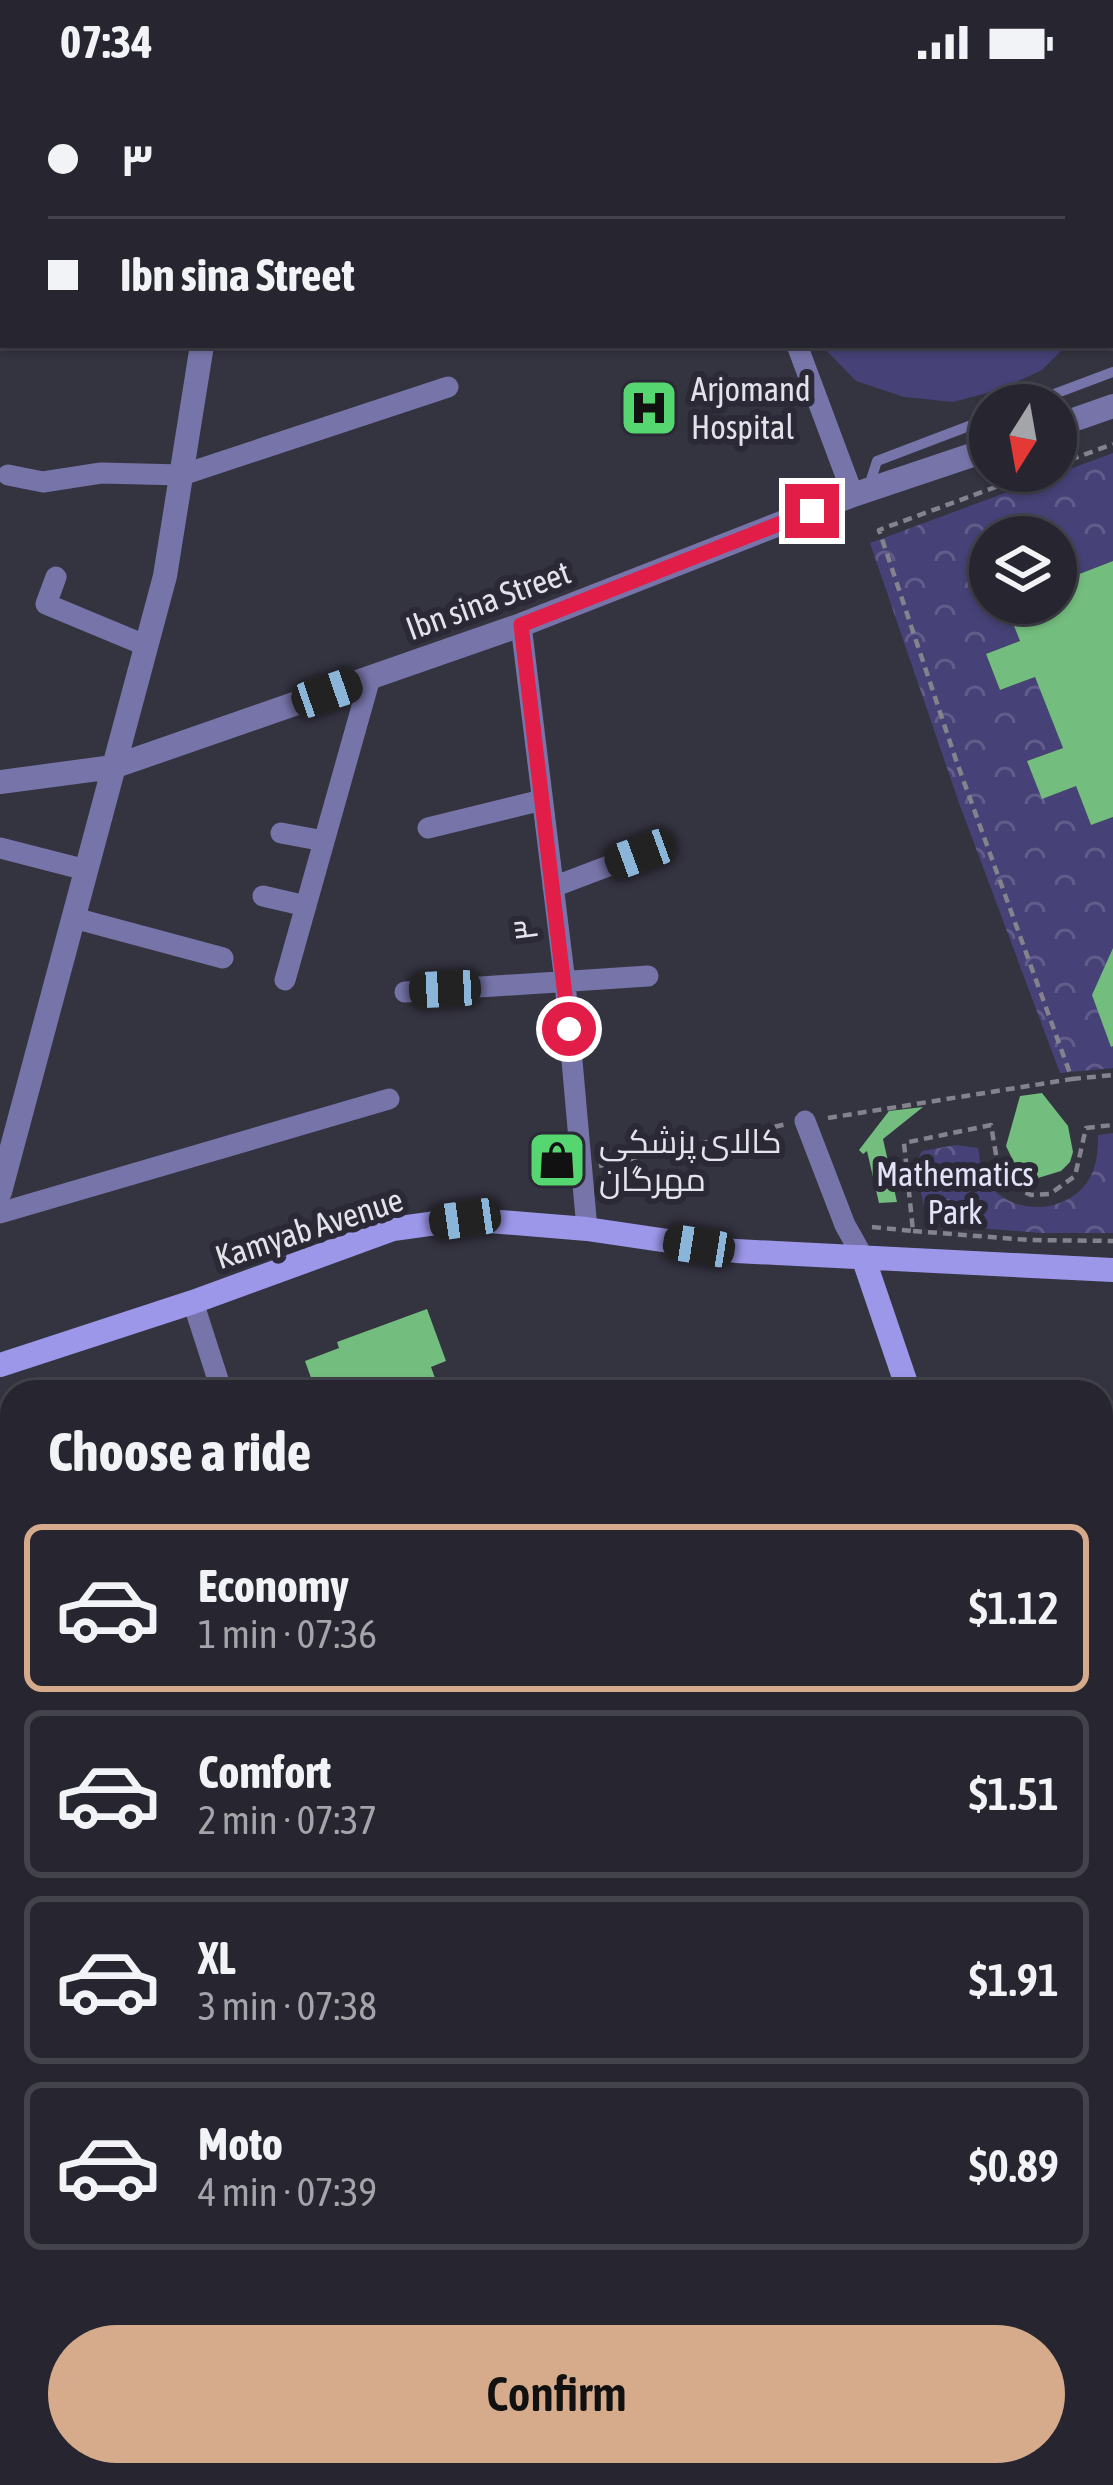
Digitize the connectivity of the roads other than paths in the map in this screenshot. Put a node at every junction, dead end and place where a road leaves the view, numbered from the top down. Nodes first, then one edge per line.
1 (202, 348) edge
2 (798, 348) edge
3 (1113, 372) edge
4 (1077, 386) edge
5 (448, 387) dead end
6 (1113, 406) edge
7 (1077, 419) edge
8 (969, 426) edge
9 (969, 456) edge
10 (8, 475) dead end
11 (182, 475) junction
12 (860, 494) junction
13 (56, 578) dead end
14 (521, 625) junction
15 (147, 646) junction
16 (370, 679) junction
17 (113, 767) junction
18 (0, 782) edge
19 (542, 800) junction
20 (428, 828) dead end
21 (281, 833) dead end
22 (324, 842) junction
23 (0, 848) edge
24 (640, 854) dead end
25 (86, 870) junction
26 (553, 886) junction
27 (263, 896) dead end
28 (306, 906) junction
29 (74, 918) junction
30 (224, 958) dead end
31 (648, 976) dead end
32 (285, 980) dead end
33 (565, 982) junction
34 (405, 992) dead end
35 (389, 1099) dead end
36 (806, 1121) road end
37 (0, 1192) edge
38 (0, 1213) edge
39 (587, 1229) junction
40 (863, 1257) junction
41 (1113, 1270) edge
42 (193, 1302) junction
43 (0, 1365) edge
44 (218, 1380) edge
45 (905, 1380) edge

1 - 11 street
2 - 12 street
3 - 4 lane
5 - 11 street
6 - 7 street
8 - 12 lane
9 - 12 street, Ibn sina Street
10 - 11 street
11 - 15 street
12 - 14 street, Ibn sina Street
13 - 15 street
14 - 16 street, Ibn sina Street
14 - 19 street, ۳
15 - 17 street
16 - 17 street, Ibn sina Street
16 - 22 street
17 - 18 street, Ibn sina Street
17 - 25 street
19 - 20 street
19 - 26 street, ۳
21 - 22 street
22 - 28 street
23 - 25 street
24 - 26 street
25 - 29 street
26 - 33 street, ۳
27 - 28 street
28 - 32 street
29 - 30 street
29 - 37 street
31 - 33 street
33 - 34 street
33 - 39 street, ۳
35 - 38 street
36 - 40 street
39 - 40 main road, Kamyab Avenue
39 - 42 main road, Kamyab Avenue
40 - 41 main road, Kamyab Avenue
40 - 45 main road
42 - 43 main road, Kamyab Avenue
42 - 44 street

